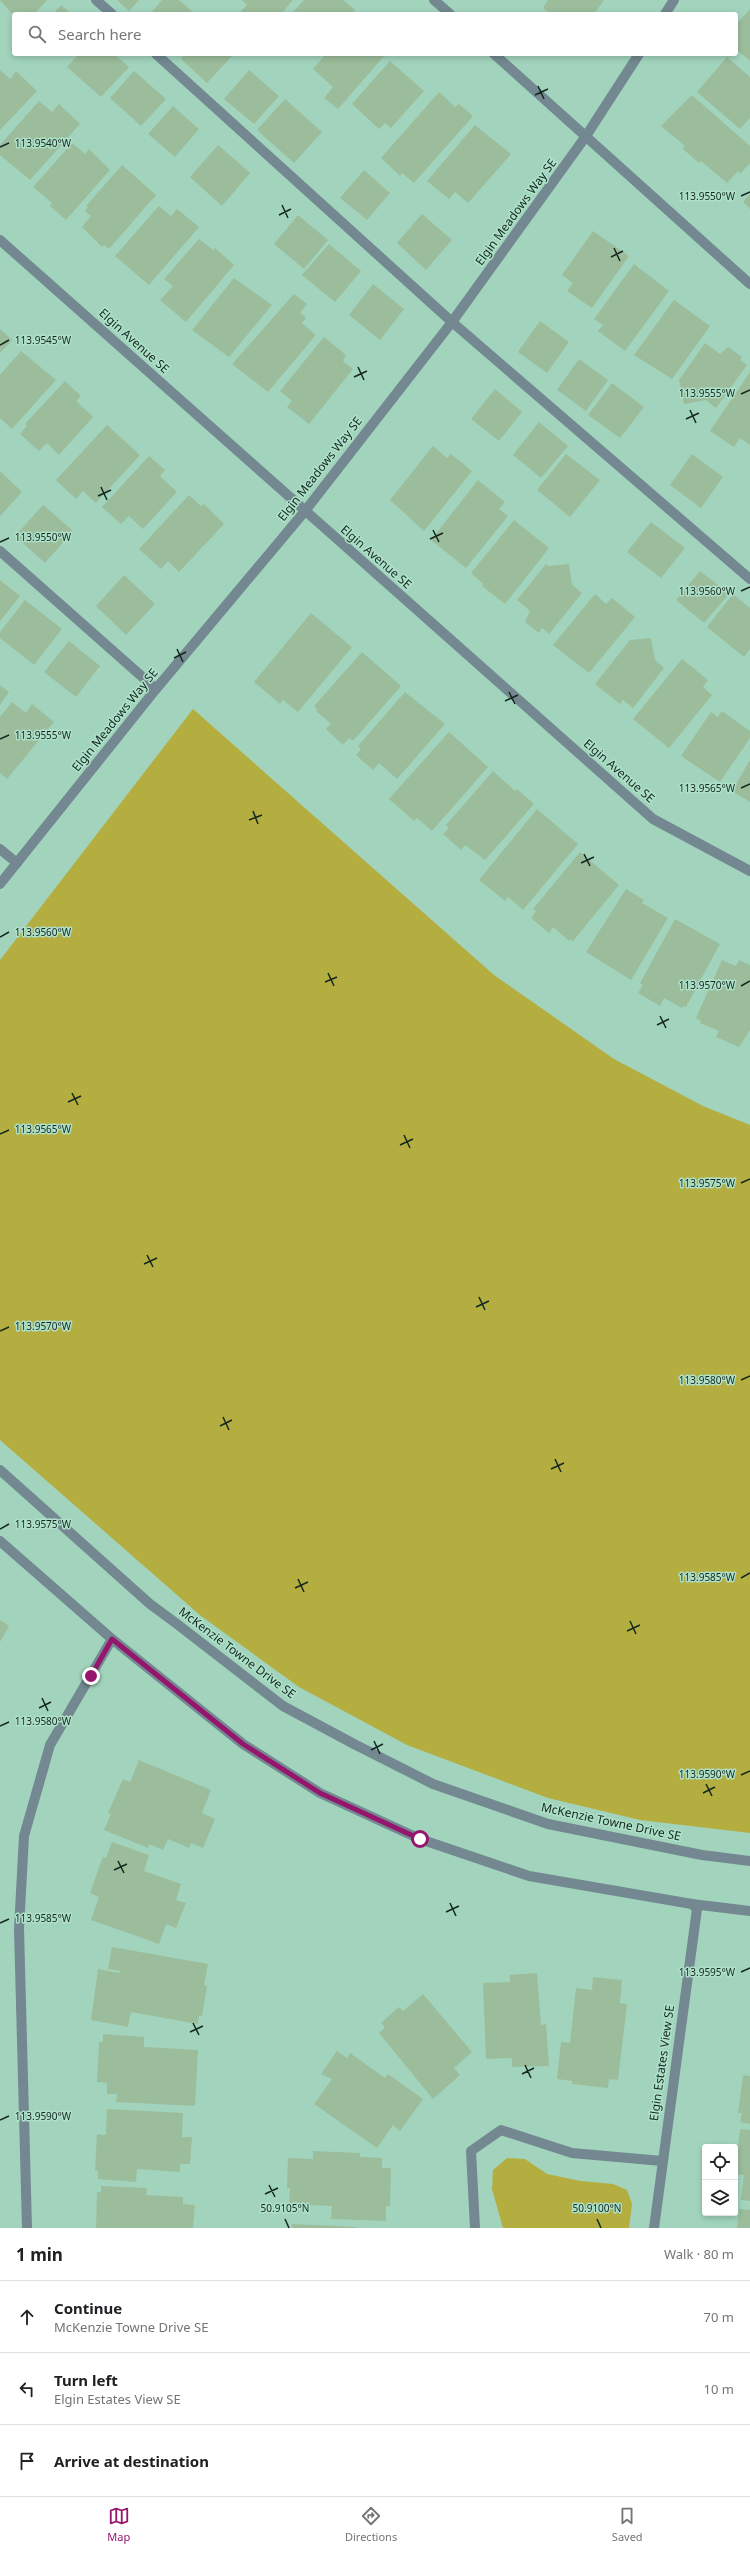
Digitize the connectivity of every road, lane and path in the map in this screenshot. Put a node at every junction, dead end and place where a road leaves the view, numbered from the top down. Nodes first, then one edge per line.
1 (96, 0) edge
2 (434, 0) edge
3 (674, 0) edge
4 (110, 12) edge
5 (448, 12) edge
6 (666, 12) edge
7 (158, 56) edge
8 (496, 56) edge
9 (638, 56) edge
10 (586, 136) junction
11 (0, 240) edge
12 (750, 284) edge
13 (452, 322) junction
14 (305, 511) junction
15 (0, 551) edge
16 (750, 579) edge
17 (156, 689) junction
18 (0, 849) edge
19 (17, 863) junction
20 (750, 871) edge
21 (0, 884) edge
22 (0, 1470) edge
23 (0, 1542) edge
24 (112, 1639) junction
25 (750, 1861) edge
26 (692, 1904) junction
27 (750, 1911) edge
28 (662, 2161) junction
29 (27, 2228) edge
30 (475, 2228) edge
31 (654, 2228) edge

1 - 4 street
2 - 5 street
3 - 6 street
7 - 13 street
8 - 10 street
9 - 10 street, Elgin Meadows Way SE
10 - 12 street
10 - 13 street, Elgin Meadows Way SE
11 - 14 street, Elgin Avenue SE
13 - 14 street, Elgin Meadows Way SE
13 - 16 street
14 - 17 street, Elgin Meadows Way SE
14 - 20 street, Elgin Avenue SE
15 - 17 street
17 - 19 street, Elgin Meadows Way SE
18 - 19 street
19 - 21 street, Elgin Meadows Way SE
22 - 25 street, McKenzie Towne Drive SE
23 - 24 street
24 - 26 street
24 - 29 street
26 - 27 street
26 - 28 street, Elgin Estates View SE
28 - 30 street
28 - 31 street, Elgin Estates View SE

